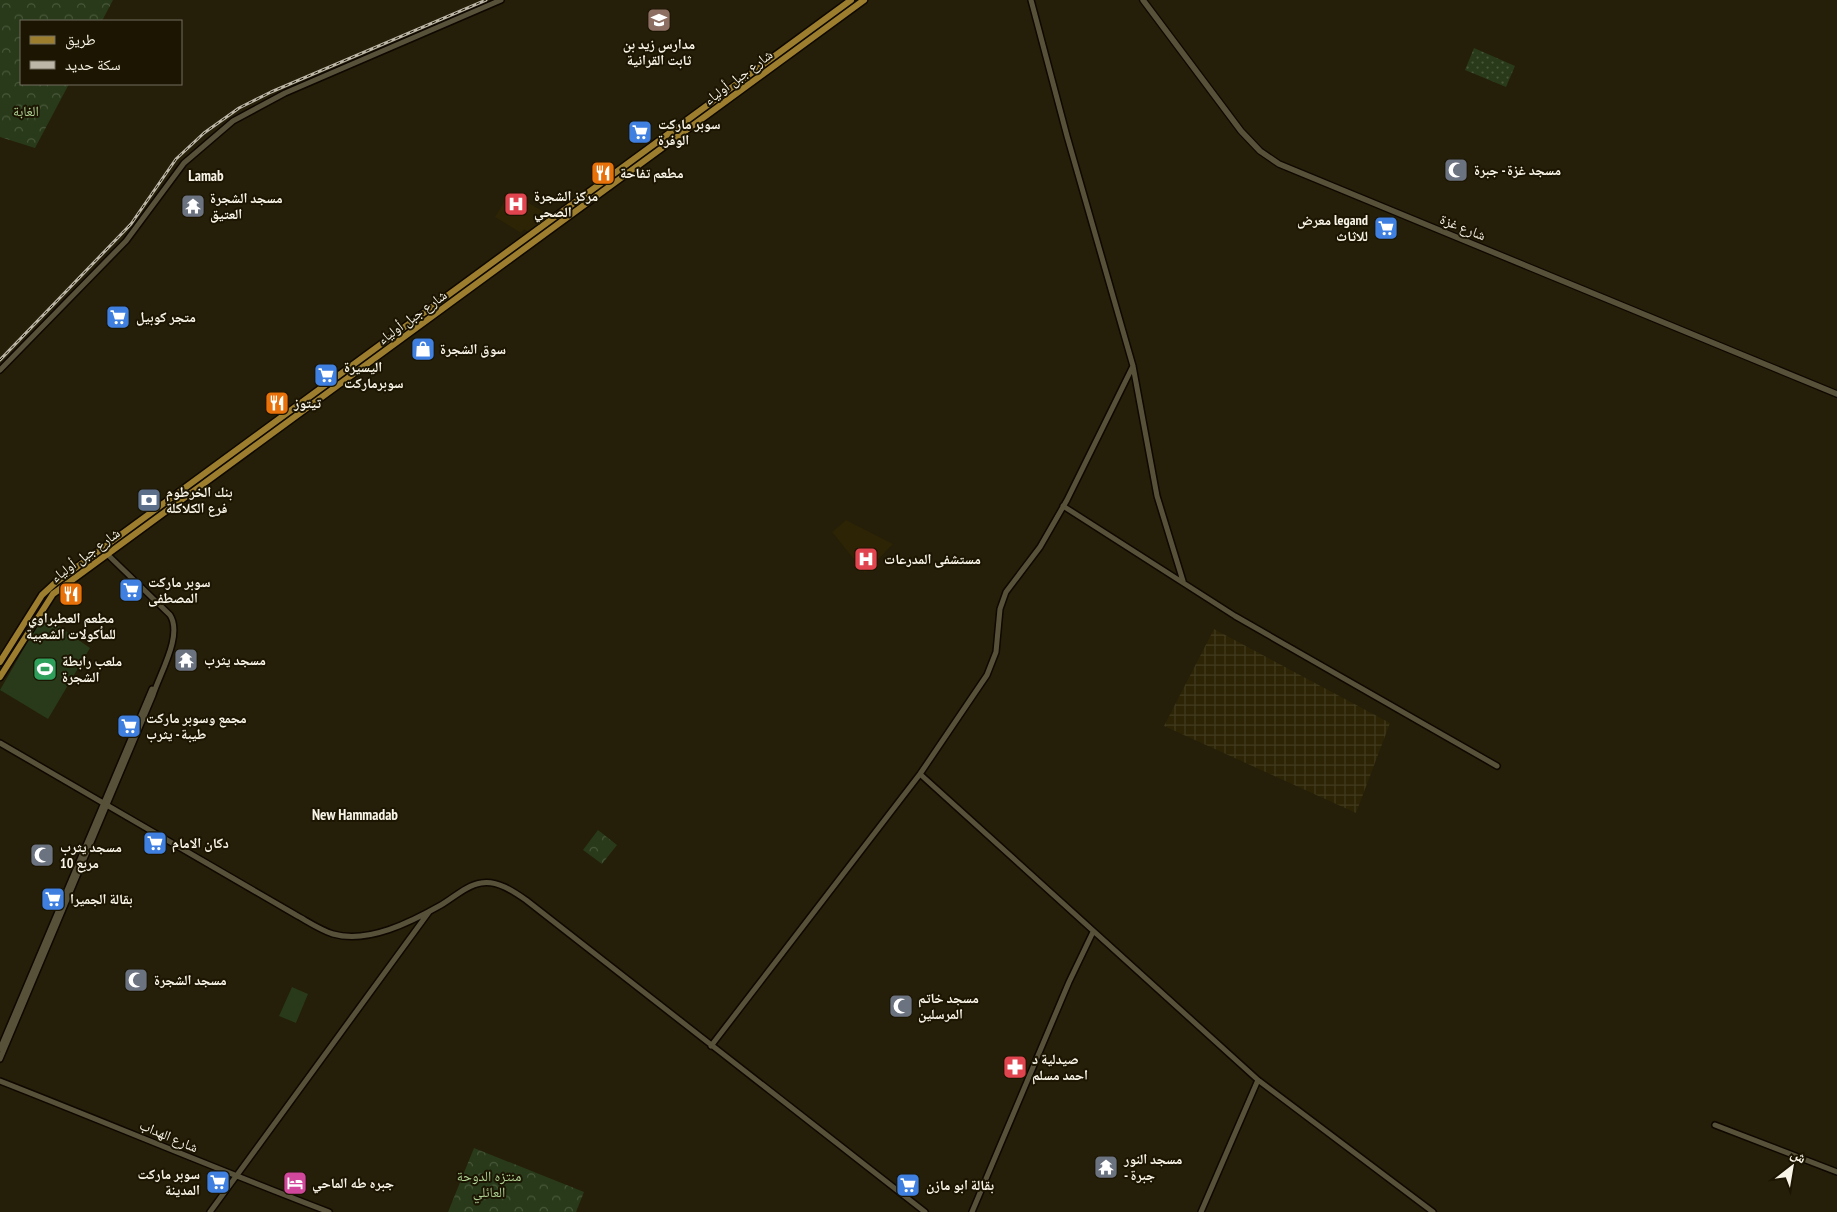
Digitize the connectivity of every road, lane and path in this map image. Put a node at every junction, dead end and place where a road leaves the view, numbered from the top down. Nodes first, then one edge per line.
1 (500, 0) edge
2 (851, 0) edge
3 (864, 0) edge
4 (1031, 0) edge
5 (1143, 0) edge
6 (1133, 366) junction
7 (0, 370) edge
8 (1837, 394) edge
9 (1063, 506) junction
10 (102, 549) junction
11 (108, 555) junction
12 (1183, 581) junction
13 (0, 662) edge
14 (0, 677) edge
15 (0, 743) edge
16 (1497, 766) dead end
17 (920, 774) junction
18 (105, 804) junction
19 (429, 912) junction
20 (1093, 932) junction
21 (711, 1046) junction
22 (0, 1049) edge
23 (0, 1059) edge
24 (1258, 1080) junction
25 (0, 1081) edge
26 (1715, 1125) dead end
27 (1837, 1172) edge
28 (235, 1177) junction
29 (210, 1212) edge
30 (329, 1212) edge
31 (925, 1212) edge
32 (972, 1212) edge
33 (1201, 1212) edge
34 (1433, 1212) edge

1 - 7 street
2 - 10 main road, شارع جبل أولياء
3 - 11 main road, شارع جبل أولياء
4 - 6 street
5 - 8 main road, شارع غزة
6 - 9 street
6 - 12 street
9 - 12 street
9 - 17 street
10 - 11 street
10 - 13 main road, شارع جبل أولياء
11 - 14 main road, شارع جبل أولياء
11 - 18 street
12 - 16 street
15 - 18 street
17 - 20 street
17 - 21 street
18 - 19 street
18 - 22 street
18 - 23 street
19 - 21 street
19 - 28 street
20 - 24 street
20 - 32 street
21 - 31 street
24 - 33 street
24 - 34 street
25 - 28 street, شارع الهداب
26 - 27 street
28 - 29 street
28 - 30 street, شارع الهداب

